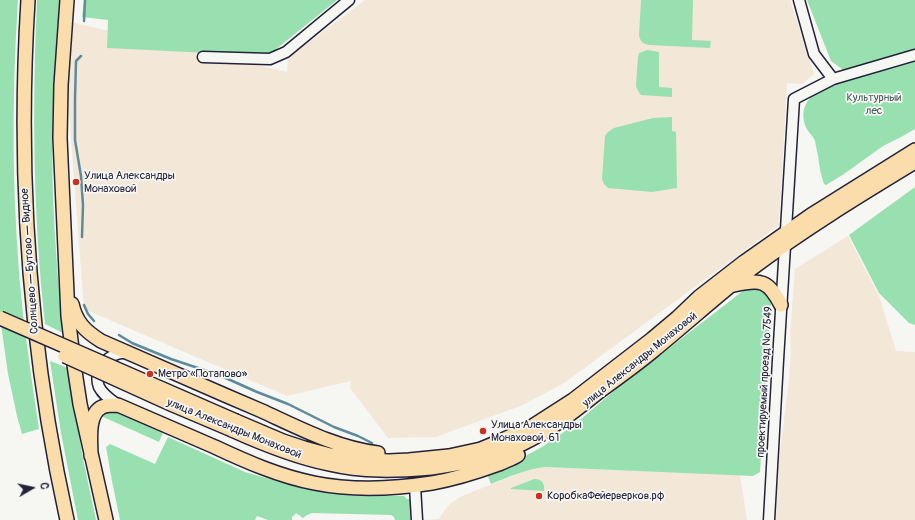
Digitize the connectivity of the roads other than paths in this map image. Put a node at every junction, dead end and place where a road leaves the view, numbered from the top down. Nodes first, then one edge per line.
1 (28, 0) edge
2 (67, 0) edge
3 (349, 0) edge
4 (799, 0) edge
5 (915, 55) edge
6 (203, 56) dead end
7 (833, 79) junction
8 (915, 150) edge
9 (915, 162) edge
10 (786, 239) junction
11 (67, 280) junction
12 (732, 285) junction
13 (782, 305) junction
14 (0, 318) edge
15 (0, 326) edge
16 (130, 354) junction
17 (118, 405) junction
18 (578, 409) junction
19 (234, 426) junction
20 (91, 456) junction
21 (428, 458) junction
22 (415, 486) junction
23 (67, 520) edge
24 (106, 520) edge
25 (417, 520) edge
26 (769, 520) edge

1 - 23 main road, Солнцево — Бутово — Видное
2 - 11 main road
3 - 6 street
4 - 7 street
5 - 7 street
7 - 10 street, проектируемый проезд № 7549
8 - 10 main road, улица Александры Монаховой
9 - 10 main road, улица Александры Монаховой
10 - 12 main road, улица Александры Монаховой
10 - 13 street, проектируемый проезд № 7549
10 - 21 main road, улица Александры Монаховой
11 - 16 main road
11 - 20 main road
12 - 13 main road
12 - 18 main road, улица Александры Монаховой
13 - 26 street, проектируемый проезд № 7549
14 - 19 main road, улица Александры Монаховой, bridge
15 - 19 main road, улица Александры Монаховой, bridge
16 - 17 street
16 - 21 main road
17 - 20 main road
17 - 22 main road
18 - 19 main road, улица Александры Монаховой
18 - 22 main road
19 - 21 main road, улица Александры Монаховой
20 - 24 main road
22 - 25 street

